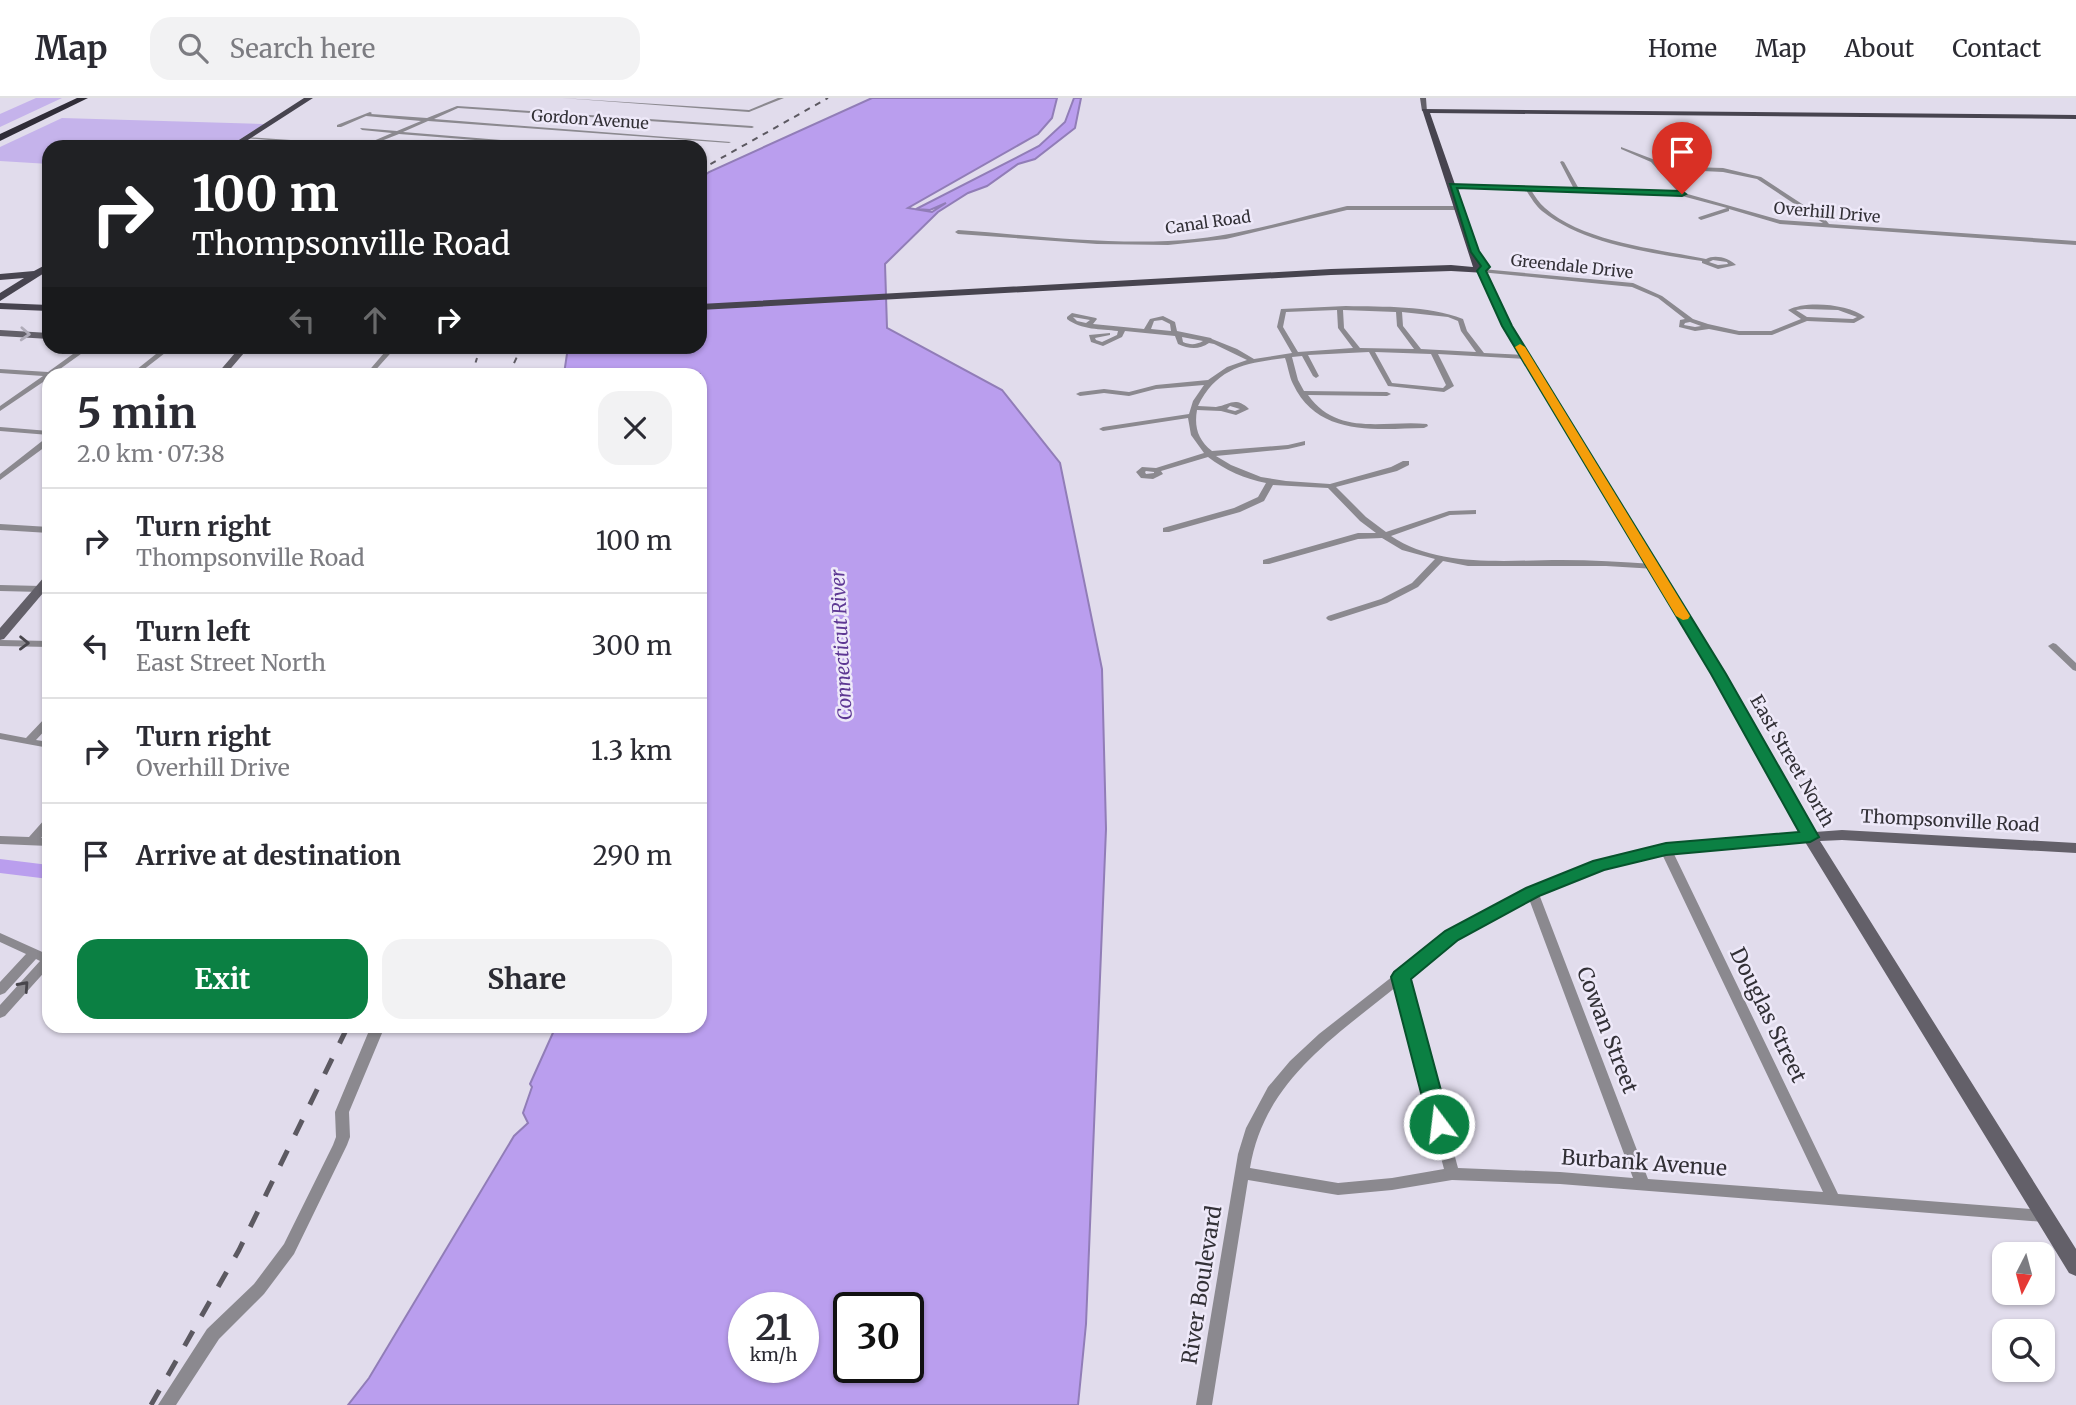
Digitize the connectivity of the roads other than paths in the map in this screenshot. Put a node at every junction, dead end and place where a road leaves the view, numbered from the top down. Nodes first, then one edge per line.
1 (72, 98) edge
2 (84, 98) edge
3 (309, 98) edge
4 (564, 98) edge
5 (632, 98) edge
6 (772, 98) edge
7 (781, 98) edge
8 (1423, 98) edge
9 (623, 103) junction
10 (379, 109) dead end
11 (1426, 111) junction
12 (365, 115) junction
13 (598, 116) junction
14 (2076, 117) edge
15 (428, 120) junction
16 (589, 121) dead end
17 (580, 125) dead end
18 (340, 126) dead end
19 (752, 127) dead end
20 (362, 129) dead end
21 (571, 130) junction
22 (398, 132) junction
23 (0, 135) edge
24 (562, 135) dead end
25 (246, 138) junction
26 (243, 140) edge
27 (276, 140) edge
28 (380, 140) edge
29 (480, 140) edge
30 (703, 140) edge
31 (707, 140) edge
32 (729, 142) dead end
33 (1623, 148) dead end
34 (1562, 162) dead end
35 (1659, 167) junction
36 (1452, 186) junction
37 (1527, 188) junction
38 (1577, 190) junction
39 (1682, 194) junction
40 (1460, 208) junction
41 (1730, 209) junction
42 (1701, 218) dead end
43 (1828, 226) junction
44 (958, 232) dead end
45 (2076, 243) edge
46 (1704, 260) dead end
47 (1482, 271) junction
48 (42, 274) edge
49 (42, 275) edge
50 (0, 277) edge
51 (0, 298) edge
52 (42, 300) edge
53 (0, 306) edge
54 (707, 307) edge
55 (42, 308) edge
56 (1340, 310) junction
57 (1399, 310) junction
58 (1806, 319) junction
59 (1691, 320) junction
60 (1088, 326) dead end
61 (1708, 327) junction
62 (1147, 330) junction
63 (0, 333) edge
64 (1176, 333) junction
65 (42, 335) edge
66 (1358, 350) junction
67 (1371, 350) junction
68 (1419, 350) junction
69 (1433, 351) junction
70 (78, 354) edge
71 (160, 354) edge
72 (239, 354) edge
73 (387, 354) edge
74 (1296, 354) junction
75 (1482, 355) junction
76 (1526, 357) junction
77 (1253, 361) junction
78 (58, 368) edge
79 (142, 368) edge
80 (226, 368) edge
81 (374, 368) edge
82 (0, 371) edge
83 (42, 374) edge
84 (1316, 376) dead end
85 (42, 380) edge
86 (1209, 382) junction
87 (1303, 393) junction
88 (1080, 394) dead end
89 (1387, 394) dead end
90 (0, 409) edge
91 (1222, 409) dead end
92 (1192, 412) junction
93 (1424, 426) dead end
94 (0, 429) edge
95 (1102, 429) dead end
96 (42, 432) edge
97 (1303, 443) dead end
98 (42, 445) edge
99 (1209, 454) junction
100 (1406, 463) dead end
101 (1156, 470) dead end
102 (0, 478) edge
103 (1271, 482) junction
104 (1330, 486) junction
105 (1473, 512) dead end
106 (0, 527) edge
107 (42, 530) edge
108 (1166, 530) dead end
109 (1386, 535) junction
110 (1441, 558) junction
111 (1266, 562) dead end
112 (1653, 567) junction
113 (42, 584) edge
114 (42, 587) edge
115 (0, 588) edge
116 (1331, 618) dead end
117 (0, 636) edge
118 (0, 643) edge
119 (42, 644) edge
120 (2053, 646) dead end
121 (2076, 668) edge
122 (42, 727) edge
123 (0, 736) edge
124 (29, 741) junction
125 (42, 743) edge
126 (42, 830) edge
127 (1810, 837) junction
128 (0, 839) edge
129 (32, 841) junction
130 (42, 842) edge
131 (2076, 848) edge
132 (1666, 849) junction
133 (1532, 892) junction
134 (0, 937) edge
135 (34, 953) junction
136 (42, 957) edge
137 (42, 967) edge
138 (1400, 977) junction
139 (0, 990) edge
140 (0, 1013) edge
141 (375, 1033) edge
142 (1242, 1172) junction
143 (1452, 1174) junction
144 (1642, 1183) junction
145 (1833, 1199) junction
146 (2044, 1216) junction
147 (2076, 1267) edge
148 (166, 1405) edge
149 (1203, 1405) edge

1 - 23 highway
2 - 23 highway
3 - 25 main road
4 - 9 street
5 - 9 street
6 - 7 street
7 - 9 street
8 - 11 main road, East Street North
9 - 13 street
10 - 12 street
11 - 14 main road
11 - 36 main road, East Street North
12 - 15 street, Gordon Avenue
12 - 18 street
13 - 15 street
13 - 16 street
13 - 19 street
15 - 21 street, Gordon Avenue
15 - 22 street
17 - 21 street
20 - 22 street
21 - 24 street
21 - 30 street, Gordon Avenue
22 - 28 street
22 - 29 street
25 - 26 main road
25 - 27 street
31 - 32 street, Gordon Avenue
33 - 35 street
34 - 38 street
35 - 39 street
35 - 43 street
36 - 37 street, Overhill Drive
36 - 40 main road, East Street North
37 - 38 street, Overhill Drive
37 - 46 street
38 - 39 street, Overhill Drive
39 - 41 street, Overhill Drive
40 - 44 street, Canal Road
40 - 47 main road, East Street North
41 - 42 street
41 - 43 street, Overhill Drive
43 - 45 street, Overhill Drive
47 - 54 main road
47 - 59 street, Greendale Drive
47 - 76 main road, East Street North
48 - 50 main road
49 - 51 main road
51 - 52 main road
53 - 55 main road
56 - 57 street
56 - 66 street
56 - 74 street
57 - 68 street
57 - 75 street
58 - 58 street, Greendale Drive
58 - 61 street, Greendale Drive
59 - 61 street, Greendale Drive
59 - 61 street, Greendale Drive
60 - 62 street
62 - 64 street
62 - 64 street
63 -> 65 main road
64 - 77 street
66 - 67 street
66 - 74 street
67 - 68 street
67 - 69 street
68 - 69 street
69 - 75 street
70 - 78 street
71 - 79 street
72 - 80 main road
73 - 81 street
74 - 77 street
74 - 84 street
74 - 87 street
75 - 76 street
76 - 112 main road, East Street North
77 - 86 street
82 - 83 street
85 - 90 street
86 - 88 street
86 - 92 street
87 - 89 street
87 - 93 street
91 - 92 street
92 - 95 street
92 - 99 street
94 - 96 street
97 - 99 street
98 - 102 street
99 - 101 street
99 - 103 street
100 - 104 street
103 - 104 street
103 - 108 street
104 - 109 street
105 - 109 street
106 - 107 street
109 - 110 street
109 - 111 street
110 - 112 street
110 - 116 street
112 - 127 main road, East Street North
113 - 115 street
114 - 117 main road
118 -> 119 street
120 - 121 street
122 - 124 street
123 - 124 street
124 - 125 street
126 - 129 street
127 - 131 main road, Thompsonville Road
127 - 132 street, Thompsonville Road
127 - 146 main road, East Street North
128 - 129 street
129 - 130 street
132 - 133 street, Thompsonville Road
132 - 145 street, Douglas Street
133 - 138 street, Thompsonville Road
133 - 144 street, Cowan Street
134 - 135 street
135 - 136 street
135 - 139 street
140 -> 137 street
138 - 142 street, Thompsonville Road
138 - 143 street
141 - 148 street
142 - 143 street, Burbank Avenue
142 - 149 street, River Boulevard
143 - 144 street, Burbank Avenue
144 - 145 street, Burbank Avenue
145 - 146 street, Burbank Avenue
146 - 147 main road, East Street North

